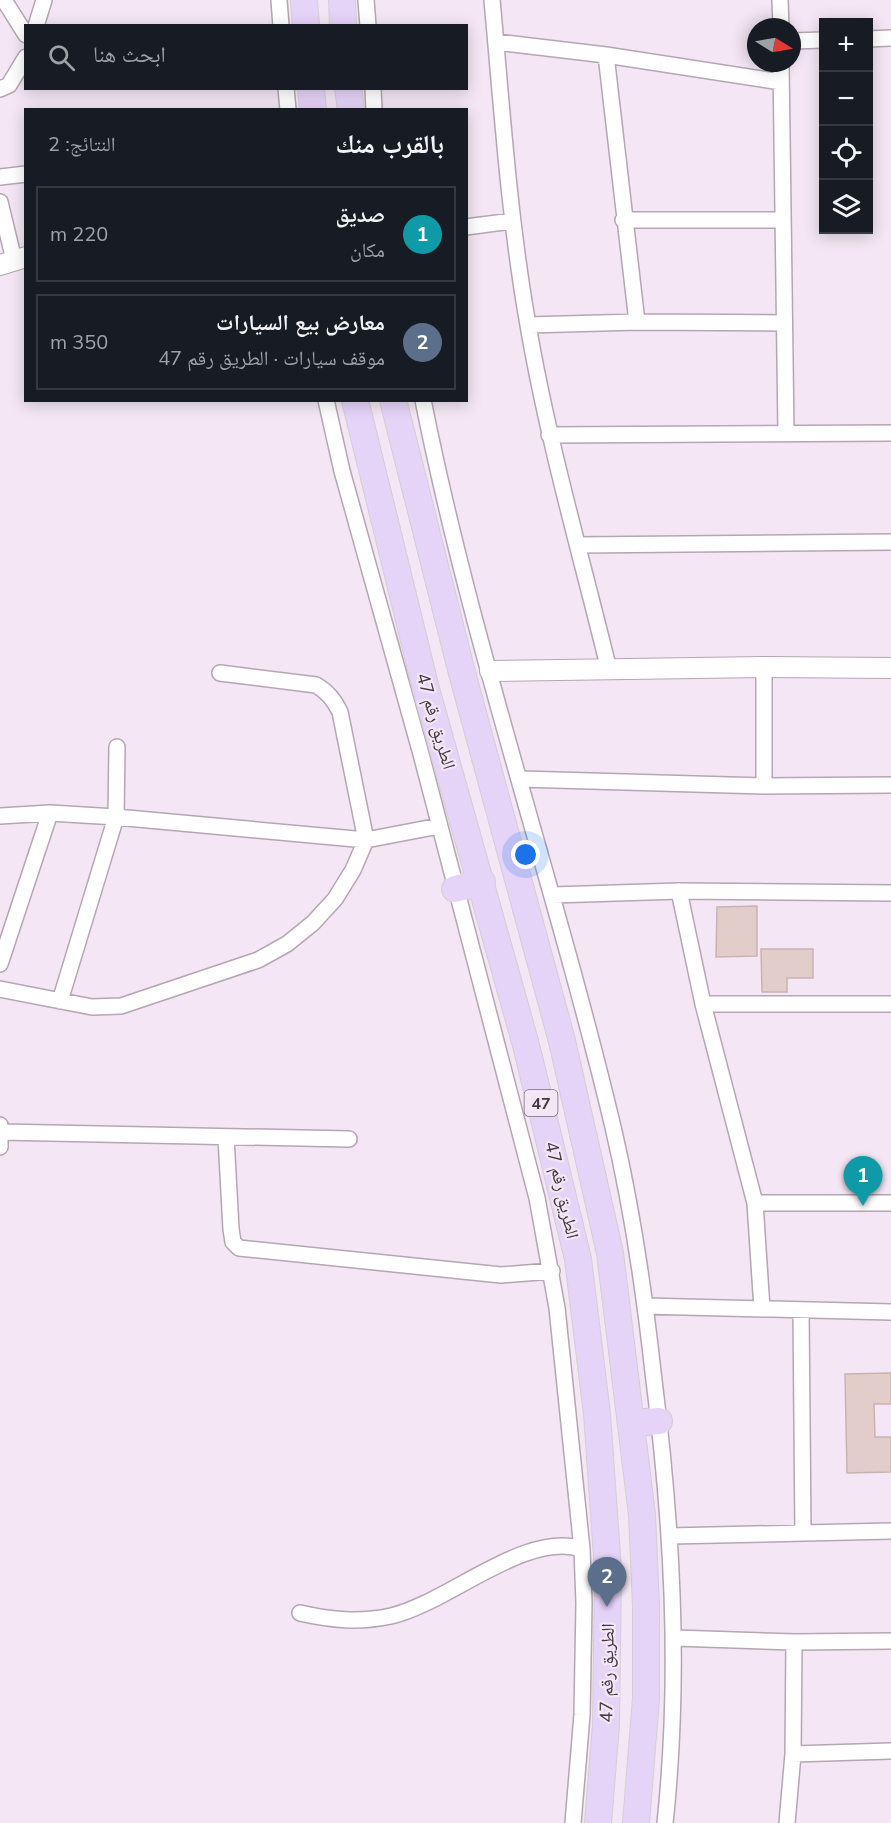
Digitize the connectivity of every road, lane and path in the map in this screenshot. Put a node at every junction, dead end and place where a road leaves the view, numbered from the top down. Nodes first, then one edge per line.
1 (4, 0) edge
2 (44, 0) edge
3 (279, 0) edge
4 (304, 0) edge
5 (342, 0) edge
6 (366, 0) edge
7 (492, 0) edge
8 (780, 0) edge
9 (781, 18) edge
10 (37, 24) edge
11 (281, 24) edge
12 (306, 24) edge
13 (343, 24) edge
14 (368, 24) edge
15 (24, 32) edge
16 (891, 38) edge
17 (873, 39) edge
18 (819, 40) edge
19 (801, 41) edge
20 (496, 42) junction
21 (606, 55) junction
22 (24, 60) edge
23 (781, 72) edge
24 (781, 82) junction
25 (0, 89) edge
26 (286, 90) edge
27 (310, 90) edge
28 (348, 90) edge
29 (373, 90) edge
30 (288, 108) edge
31 (313, 108) edge
32 (351, 108) edge
33 (375, 108) edge
34 (24, 174) edge
35 (0, 177) edge
36 (0, 202) edge
37 (623, 220) junction
38 (783, 220) junction
39 (512, 221) junction
40 (468, 227) edge
41 (13, 261) edge
42 (636, 322) junction
43 (784, 323) junction
44 (528, 325) junction
45 (326, 402) edge
46 (355, 402) edge
47 (394, 402) edge
48 (423, 402) edge
49 (786, 433) junction
50 (891, 433) edge
51 (549, 435) junction
52 (891, 542) edge
53 (579, 545) junction
54 (764, 667) junction
55 (891, 668) edge
56 (609, 670) junction
57 (490, 671) junction
58 (220, 673) dead end
59 (117, 747) dead end
60 (521, 779) junction
61 (891, 785) edge
62 (764, 786) junction
63 (50, 813) junction
64 (0, 816) edge
65 (116, 817) junction
66 (439, 826) junction
67 (366, 840) junction
68 (482, 882) junction
69 (455, 889) junction
70 (679, 891) junction
71 (891, 893) edge
72 (553, 894) junction
73 (0, 964) edge
74 (0, 988) edge
75 (60, 1001) junction
76 (703, 1004) junction
77 (891, 1004) edge
78 (0, 1135) edge
79 (226, 1137) junction
80 (349, 1139) dead end
81 (755, 1203) junction
82 (891, 1203) edge
83 (610, 1253) junction
84 (578, 1259) junction
85 (552, 1271) junction
86 (645, 1306) junction
87 (762, 1309) junction
88 (801, 1310) junction
89 (891, 1312) edge
90 (660, 1421) junction
91 (632, 1423) junction
92 (891, 1531) edge
93 (803, 1533) junction
94 (670, 1536) junction
95 (582, 1549) junction
96 (300, 1613) dead end
97 (675, 1638) junction
98 (891, 1641) edge
99 (794, 1642) junction
100 (891, 1751) edge
101 (793, 1754) junction
102 (573, 1823) edge
103 (598, 1823) edge
104 (636, 1823) edge
105 (665, 1823) edge
106 (787, 1823) edge

1 - 15 street
2 - 10 street
3 - 11 street
4 - 12 highway
5 - 13 highway
6 - 14 street
7 - 20 street
8 - 9 street
16 - 17 street
18 - 19 street
20 - 21 street
20 - 39 street
21 - 24 street
21 - 37 street
22 - 25 street
23 - 24 street
24 - 38 street
26 - 30 street
27 - 31 highway
28 - 32 highway
29 - 33 street
34 - 35 street
36 - 41 street
37 - 38 street
37 - 42 street
38 - 43 street
39 - 40 street
39 - 44 street
42 - 43 street
42 - 44 street
43 - 49 street
44 - 51 street
45 - 66 street
46 - 68 highway, الطريق رقم 47 / 47
47 - 83 highway, الطريق رقم 47 / 47
48 - 57 street
49 - 50 street
49 - 51 street
51 - 53 street
52 - 53 street
53 - 56 street
54 - 55 street
54 - 56 street
54 - 62 street
56 - 57 street
57 - 60 street
58 - 67 street
59 - 65 street
60 - 62 street
60 - 72 street
61 - 62 street
63 - 64 street
63 - 65 street
63 - 73 street
65 - 67 street
65 - 75 street
66 - 67 street
66 - 69 street
67 - 75 street
68 - 69 highway
68 - 84 highway, الطريق رقم 47 / 47
69 - 85 street
70 - 71 street
70 - 72 street
70 - 76 street
72 - 86 street
74 - 75 street
76 - 77 street
76 - 81 street
78 - 79 street
79 - 80 street
79 - 85 street
81 - 82 street
81 - 87 street
83 - 84 highway
83 - 91 highway, الطريق رقم 47 / 47
84 - 103 highway, الطريق رقم 47 / 47
85 - 95 street
86 - 87 street
86 - 90 street
87 - 88 street
88 - 89 street
88 - 93 street
90 - 91 highway
90 - 94 street
91 - 104 highway, الطريق رقم 47 / 47
92 - 93 street
93 - 94 street
94 - 97 street
95 - 96 street
95 - 102 street
97 - 99 street
97 - 105 street
98 - 99 street
99 - 101 street
100 - 101 street
101 - 106 street

